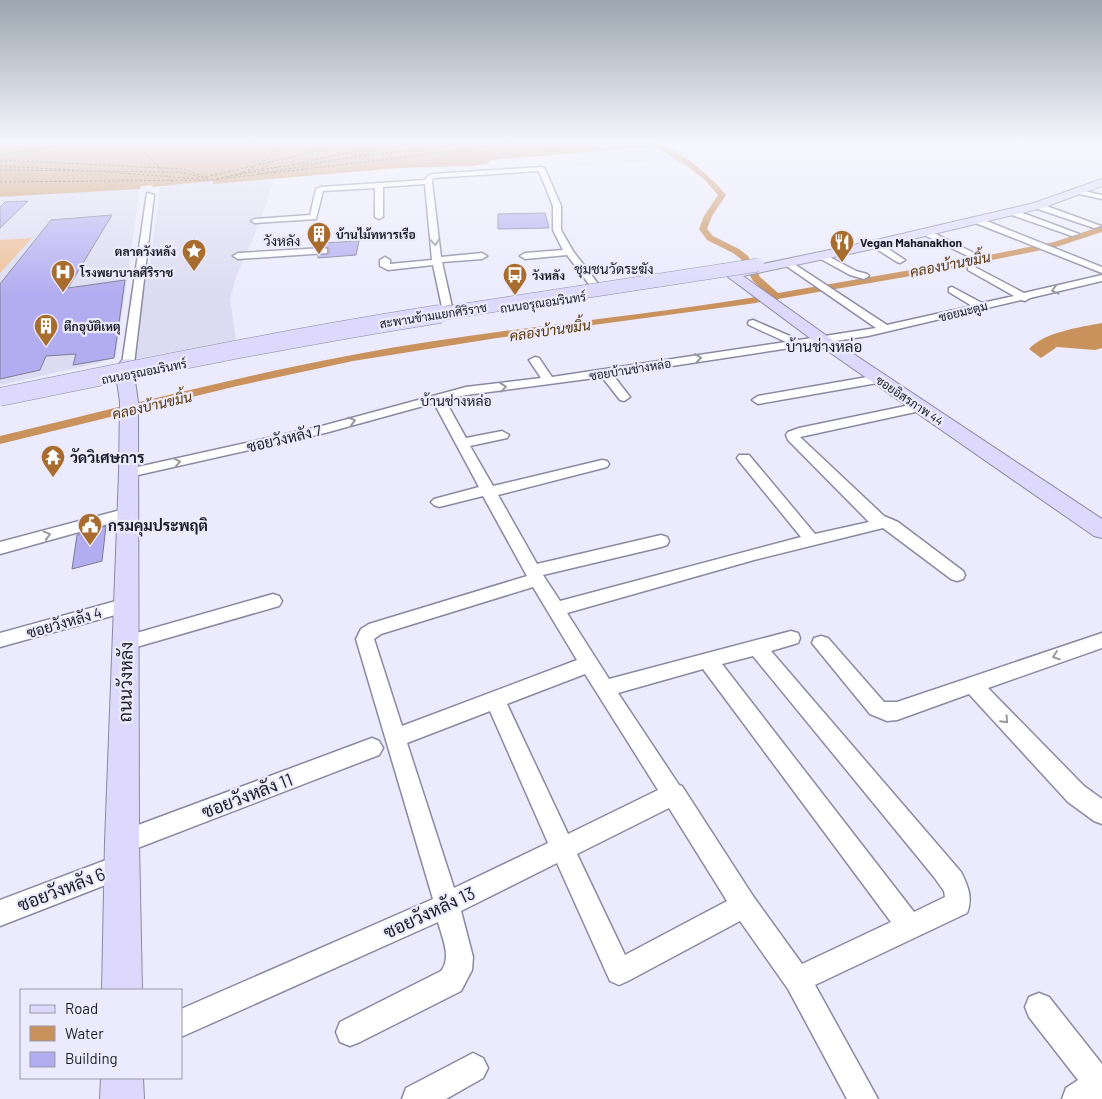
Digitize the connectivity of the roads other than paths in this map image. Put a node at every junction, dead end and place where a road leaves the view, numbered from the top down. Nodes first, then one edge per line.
1 (319, 193) edge
2 (379, 193) edge
3 (430, 193) edge
4 (552, 193) edge
5 (1071, 193) edge
6 (1090, 193) edge
7 (150, 194) dead end
8 (1102, 198) edge
9 (1046, 201) junction
10 (1013, 209) junction
11 (379, 217) dead end
12 (976, 220) junction
13 (255, 221) dead end
14 (1097, 226) dead end
15 (925, 232) junction
16 (1075, 234) dead end
17 (1018, 237) junction
18 (1001, 241) dead end
19 (875, 244) junction
20 (324, 251) dead end
21 (569, 252) junction
22 (238, 256) dead end
23 (482, 256) dead end
24 (526, 256) dead end
25 (822, 256) junction
26 (974, 256) dead end
27 (385, 260) dead end
28 (900, 260) dead end
29 (437, 261) junction
30 (788, 263) junction
31 (762, 264) junction
32 (970, 268) dead end
33 (733, 269) junction
34 (1102, 270) edge
35 (864, 276) dead end
36 (1102, 278) edge
37 (598, 289) junction
38 (952, 290) dead end
39 (1025, 298) junction
40 (447, 306) junction
41 (980, 306) junction
42 (753, 323) dead end
43 (885, 329) junction
44 (824, 341) junction
45 (797, 343) junction
46 (535, 360) dead end
47 (127, 369) junction
48 (605, 372) junction
49 (879, 379) junction
50 (549, 381) junction
51 (0, 392) edge
52 (0, 397) edge
53 (624, 397) dead end
54 (438, 398) junction
55 (758, 400) dead end
56 (0, 402) edge
57 (920, 407) junction
58 (502, 435) dead end
59 (462, 443) junction
60 (744, 458) dead end
61 (602, 464) dead end
62 (129, 473) junction
63 (488, 491) junction
64 (439, 502) dead end
65 (128, 513) junction
66 (880, 520) junction
67 (1102, 530) edge
68 (811, 539) junction
69 (661, 541) dead end
70 (0, 548) edge
71 (535, 575) junction
72 (957, 575) dead end
73 (273, 601) dead end
74 (127, 605) junction
75 (556, 609) junction
76 (792, 638) dead end
77 (0, 640) edge
78 (1102, 640) edge
79 (126, 643) junction
80 (822, 643) dead end
81 (757, 648) junction
82 (708, 661) junction
83 (589, 664) junction
84 (972, 684) junction
85 (605, 688) junction
86 (494, 700) junction
87 (396, 738) junction
88 (372, 748) dead end
89 (674, 794) junction
90 (1102, 813) edge
91 (563, 848) junction
92 (122, 854) junction
93 (448, 905) junction
94 (744, 905) junction
95 (0, 913) edge
96 (910, 927) junction
97 (796, 980) junction
98 (122, 989) edge
99 (1038, 1007) dead end
100 (182, 1023) edge
101 (350, 1032) dead end
102 (473, 1068) dead end
103 (122, 1079) edge
104 (1093, 1090) edge
105 (122, 1099) edge
106 (417, 1099) edge
107 (863, 1099) edge

1 - 13 street
2 - 11 street
3 -> 29 street
4 - 21 street
5 - 9 main road, ถนนอรุณอมรินทร์
6 - 8 street
7 - 47 street, ถนนวังหลัง
9 - 10 main road, ถนนอรุณอมรินทร์
9 - 10 main road, สะพานข้ามแยกศิริราช
9 - 14 street
9 - 31 main road, ถนนอรุณอมรินทร์
10 - 12 main road, ถนนอรุณอมรินทร์
10 - 16 street
10 - 52 main road, สะพานข้ามแยกศิริราช, bridge
12 - 15 main road, ถนนอรุณอมรินทร์
12 - 17 street
15 - 19 main road, ถนนอรุณอมรินทร์
15 - 26 street
17 - 18 street
17 - 34 street
19 - 25 main road, ถนนอรุณอมรินทร์
19 - 28 street
20 - 22 street
21 - 24 street
21 - 37 street
23 - 29 street
25 - 30 main road, ถนนอรุณอมรินทร์
25 - 35 street
27 - 29 street
29 - 40 street
30 - 31 main road, ถนนอรุณอมรินทร์
30 - 43 street
31 - 33 main road, ถนนอรุณอมรินทร์
32 - 39 street
33 - 37 main road, ถนนอรุณอมรินทร์
33 - 44 main road, ซอยอิสรภาพ 44
36 -> 39 street, ซอยมะตูม
37 - 40 main road, ถนนอรุณอมรินทร์
37 - 47 main road, ถนนอรุณอมรินทร์
38 - 41 street
39 - 41 street, ซอยมะตูม
40 - 47 main road, ถนนอรุณอมรินทร์
41 - 43 street, ซอยมะตูม
42 - 45 street
43 - 44 street, ซอยมะตูม
44 - 45 street, ซอยบ้านช่างหล่อ
44 - 49 main road, ซอยอิสรภาพ 44
48 -> 45 street, ซอยบ้านช่างหล่อ
46 - 50 street
47 - 51 main road, ถนนอรุณอมรินทร์
47 - 56 main road, ถนนอรุณอมรินทร์
47 - 62 main road, ถนนวังหลัง
48 - 50 street, ซอยบ้านช่างหล่อ
48 - 53 street
49 - 55 street
49 - 57 main road, ซอยอิสรภาพ 44
54 -> 50 street, ซอยบ้านช่างหล่อ
54 - 59 street
62 -> 54 street, ซอยวังหลัง 7
57 - 66 street
57 - 67 main road, ซอยอิสรภาพ 44
58 - 59 street
59 - 63 street
60 - 68 street
61 - 63 street
62 - 65 main road, ถนนวังหลัง
63 - 64 street
63 - 71 street
70 -> 65 street
65 - 74 main road, ถนนวังหลัง
66 - 68 street
66 - 72 street
68 - 75 street
69 - 71 street
71 - 75 street
71 - 87 street
73 - 79 street
74 - 77 street, ซอยวังหลัง 4
74 - 79 main road, ถนนวังหลัง
75 - 83 street
76 - 81 street
78 -> 84 street
79 - 92 main road, ถนนวังหลัง
80 - 84 street
81 - 82 street
81 - 96 street
82 - 85 street
82 - 96 street
83 - 85 street
83 - 86 street
84 -> 90 street
85 - 89 street
86 - 87 street
86 - 91 street
87 - 93 street
88 - 92 street, ซอยวังหลัง 11
89 - 91 street, ซอยวังหลัง 13
89 - 94 street
91 - 93 street, ซอยวังหลัง 13
91 - 94 street
92 - 95 street, ซอยวังหลัง 6
92 - 98 main road, ถนนวังหลัง
93 - 100 street, ซอยวังหลัง 13
93 - 101 street
94 - 97 street
96 - 97 street
97 - 107 street
99 - 104 street
102 - 106 street
103 - 105 main road

